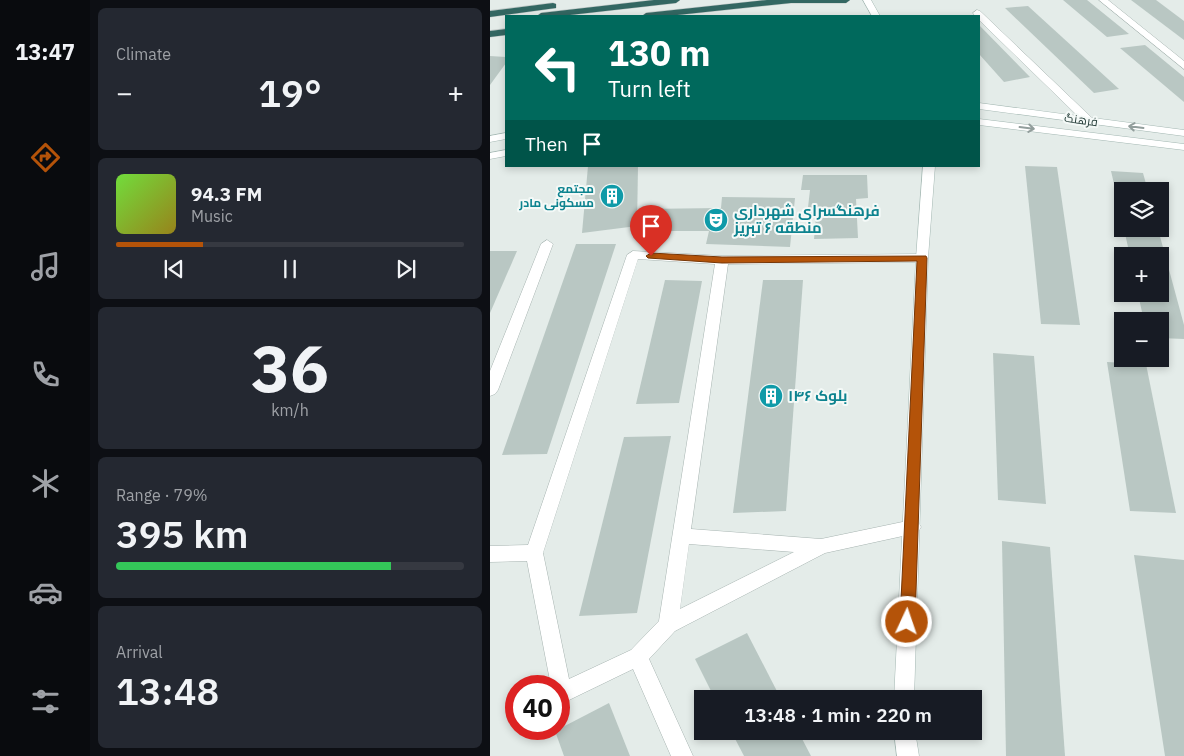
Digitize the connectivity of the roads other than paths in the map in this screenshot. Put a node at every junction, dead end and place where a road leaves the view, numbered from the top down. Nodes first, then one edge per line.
1 (604, 0) edge
2 (676, 0) edge
3 (790, 0) edge
4 (846, 0) edge
5 (867, 0) edge
6 (1103, 0) edge
7 (490, 14) edge
8 (549, 15) edge
9 (655, 15) edge
10 (875, 15) edge
11 (980, 16) edge
12 (505, 20) edge
13 (490, 22) edge
14 (505, 32) edge
15 (490, 34) edge
16 (1184, 66) edge
17 (980, 106) edge
18 (1089, 121) junction
19 (980, 122) edge
20 (1184, 133) edge
21 (505, 136) edge
22 (490, 139) edge
23 (1184, 147) edge
24 (505, 153) edge
25 (490, 156) edge
26 (929, 167) edge
27 (547, 244) dead end
28 (922, 258) junction
29 (722, 260) junction
30 (490, 390) edge
31 (912, 527) junction
32 (682, 536) junction
33 (822, 546) junction
34 (534, 553) junction
35 (490, 554) edge
36 (668, 625) junction
37 (638, 656) junction
38 (904, 690) edge
39 (905, 740) edge
40 (682, 756) edge
41 (908, 756) edge

1 - 7 highway
2 - 8 highway
3 - 4 highway
3 - 9 highway
5 - 10 street
6 - 16 street
11 - 18 street
12 - 13 highway
14 - 15 highway
17 - 18 street, فرهنگ
20 -> 18 street, فرهنگ
19 -> 23 street, فرهنگ
21 - 22 street
24 - 25 street
26 - 28 street
27 - 30 street
28 - 29 street
28 - 31 street
29 - 32 street
29 - 34 street
31 - 33 street
31 - 38 street
32 - 33 street
32 - 36 street
33 - 36 street
34 - 35 street
34 - 37 street
36 - 37 street
37 - 40 street
39 - 41 street

